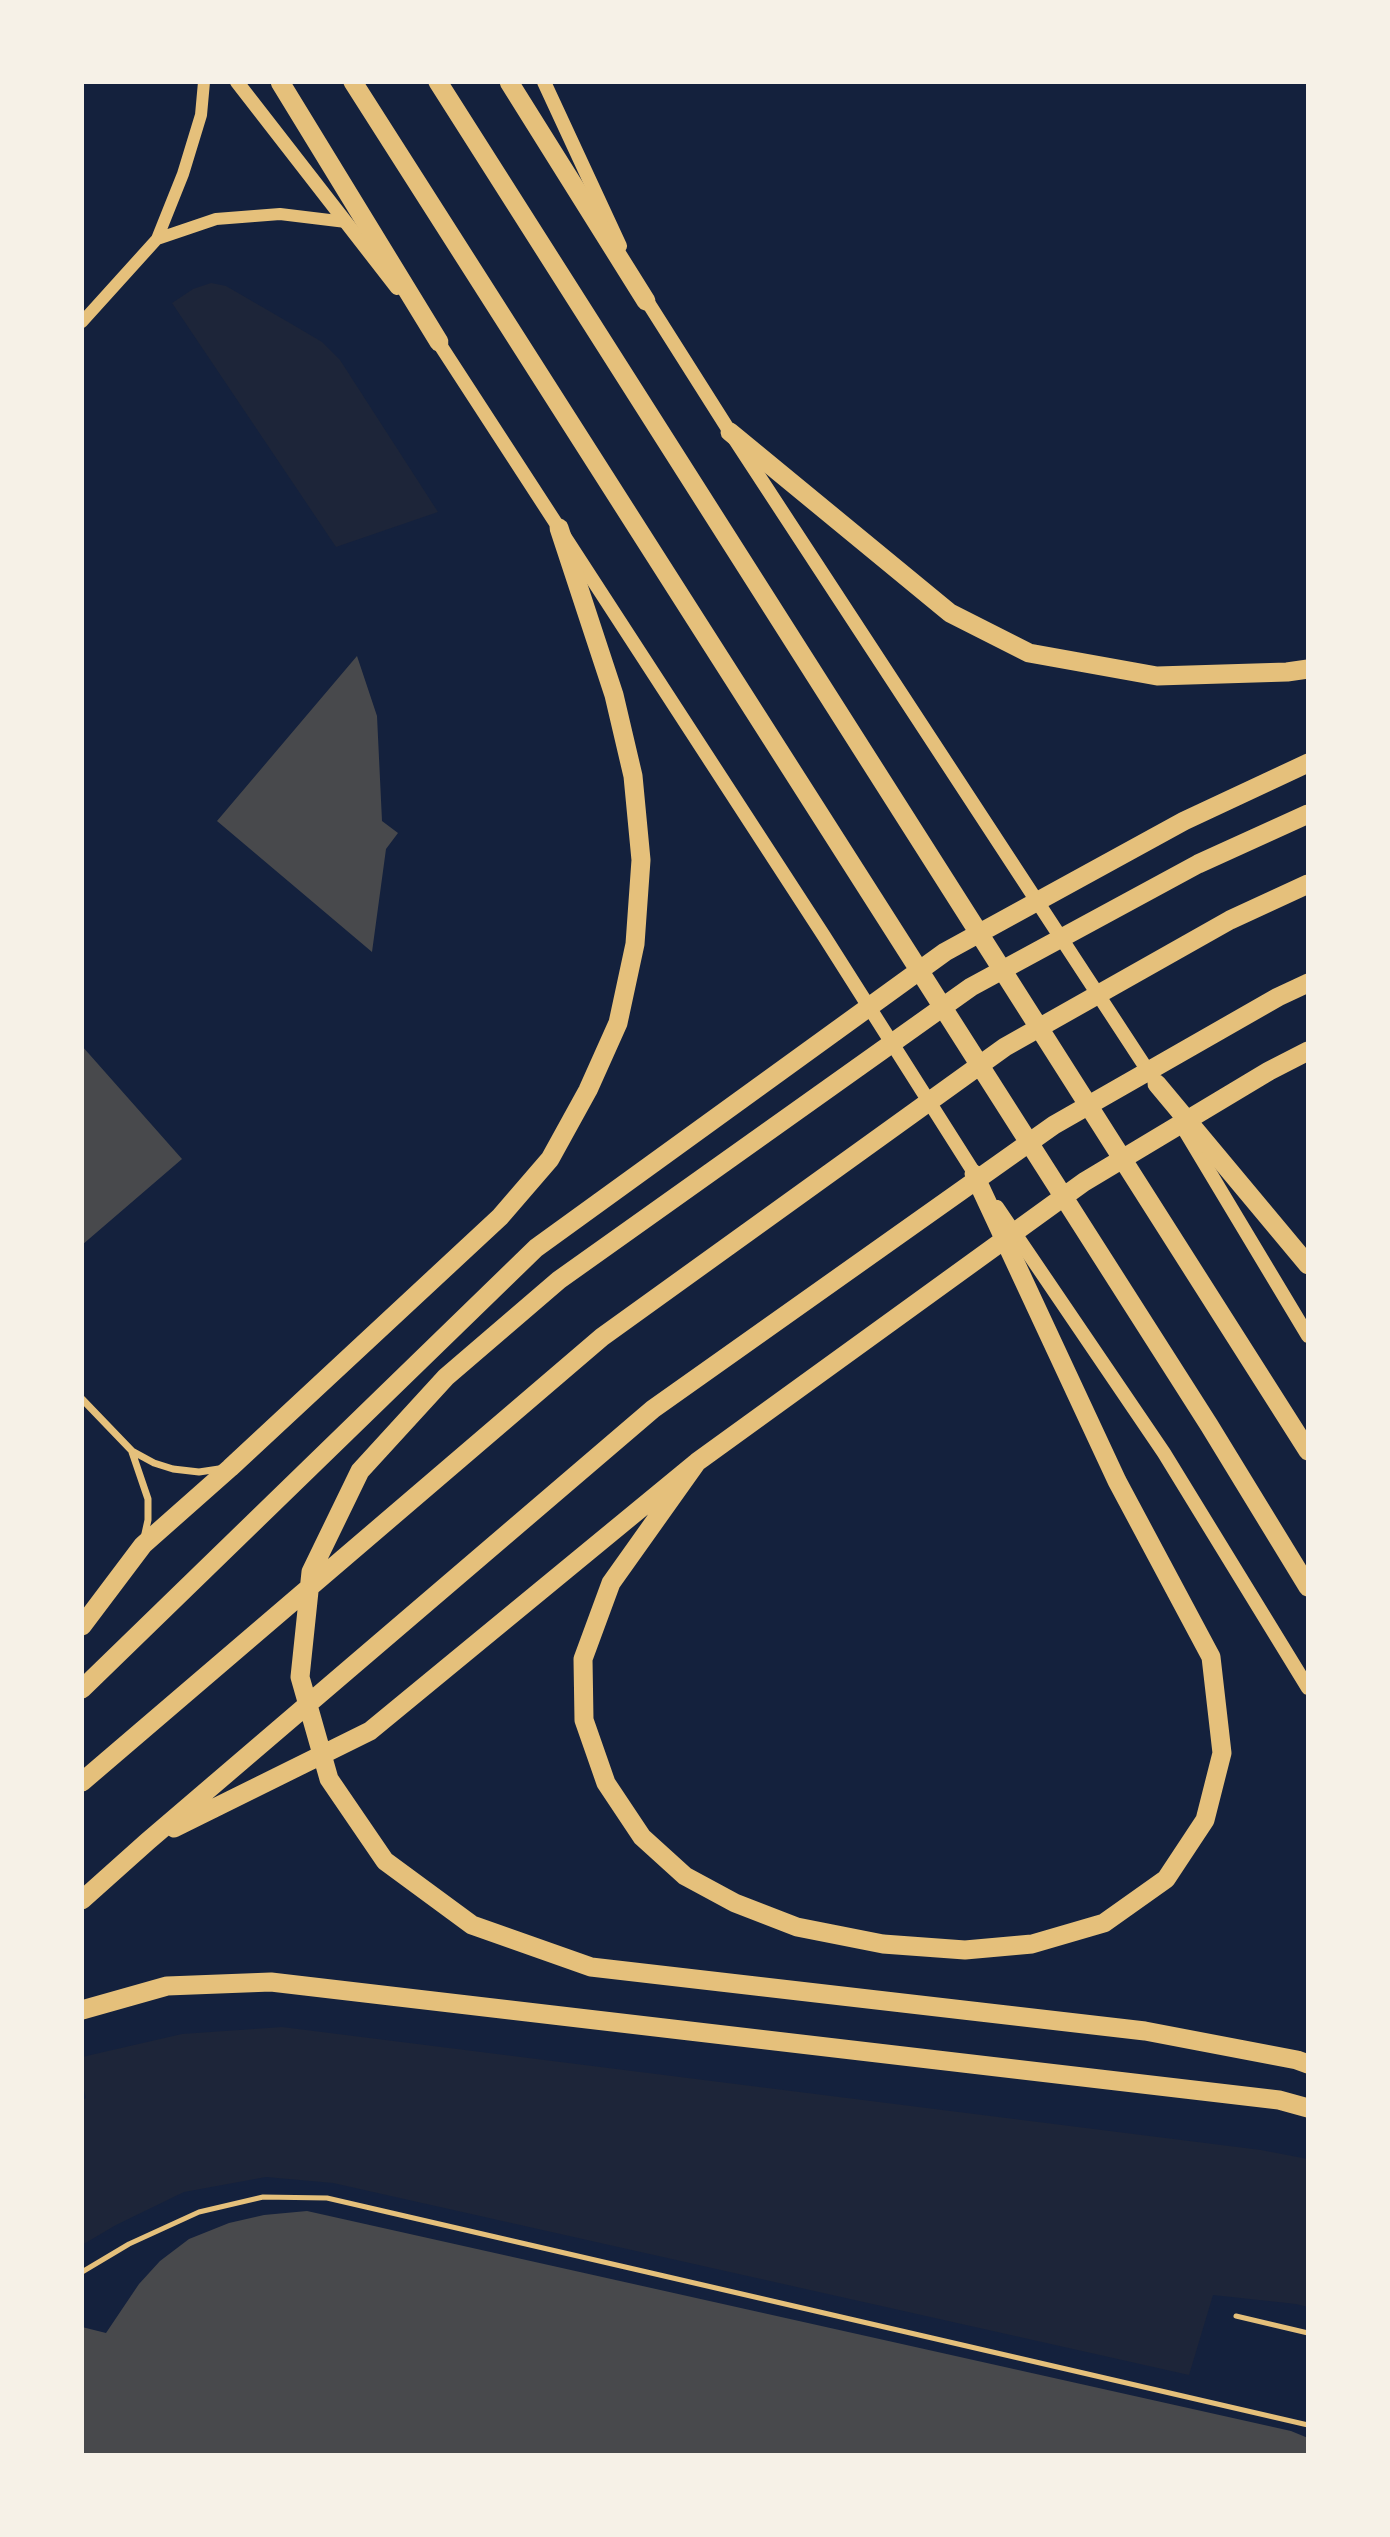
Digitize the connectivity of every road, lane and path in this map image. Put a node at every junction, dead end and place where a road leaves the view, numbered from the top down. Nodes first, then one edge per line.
1 (204, 82) edge
2 (237, 82) edge
3 (280, 82) edge
4 (353, 82) edge
5 (438, 82) edge
6 (509, 82) edge
7 (544, 82) edge
8 (346, 222) junction
9 (157, 239) junction
10 (646, 301) junction
11 (82, 322) edge
12 (439, 342) junction
13 (730, 432) junction
14 (559, 528) junction
15 (1308, 668) edge
16 (1308, 763) edge
17 (1308, 814) edge
18 (1308, 884) edge
19 (1308, 983) edge
20 (1308, 1051) edge
21 (1157, 1084) junction
22 (974, 1174) junction
23 (1308, 1265) edge
24 (1308, 1336) edge
25 (82, 1399) edge
26 (132, 1451) junction
27 (1308, 1451) edge
28 (696, 1462) junction
29 (230, 1468) junction
30 (143, 1545) junction
31 (1308, 1587) edge
32 (82, 1626) edge
33 (1308, 1688) edge
34 (82, 1689) edge
35 (82, 1782) edge
36 (148, 1841) junction
37 (82, 1900) edge
38 (82, 2010) edge
39 (1308, 2064) edge
40 (1308, 2108) edge
41 (82, 2272) edge
42 (1236, 2316) dead end
43 (1308, 2333) edge
44 (1308, 2424) edge

1 - 9 street
2 - 8 main road
3 - 12 highway
4 - 31 highway
5 - 27 highway
6 - 10 highway
7 - 10 main road
8 - 9 street
8 - 12 main road
9 - 11 street
10 - 13 main road
12 - 14 main road
13 - 15 highway
13 - 21 main road
14 - 22 main road
14 - 29 highway
16 - 34 highway
17 - 39 highway
18 - 35 highway
19 - 36 highway
20 - 28 highway
21 - 23 highway
21 - 24 main road
22 - 28 highway
22 - 33 main road
25 - 26 street
26 - 29 street
26 - 30 street
28 - 36 highway
29 - 30 highway
30 - 32 highway
36 - 37 highway
38 - 40 highway
41 - 44 lane
42 - 43 lane

